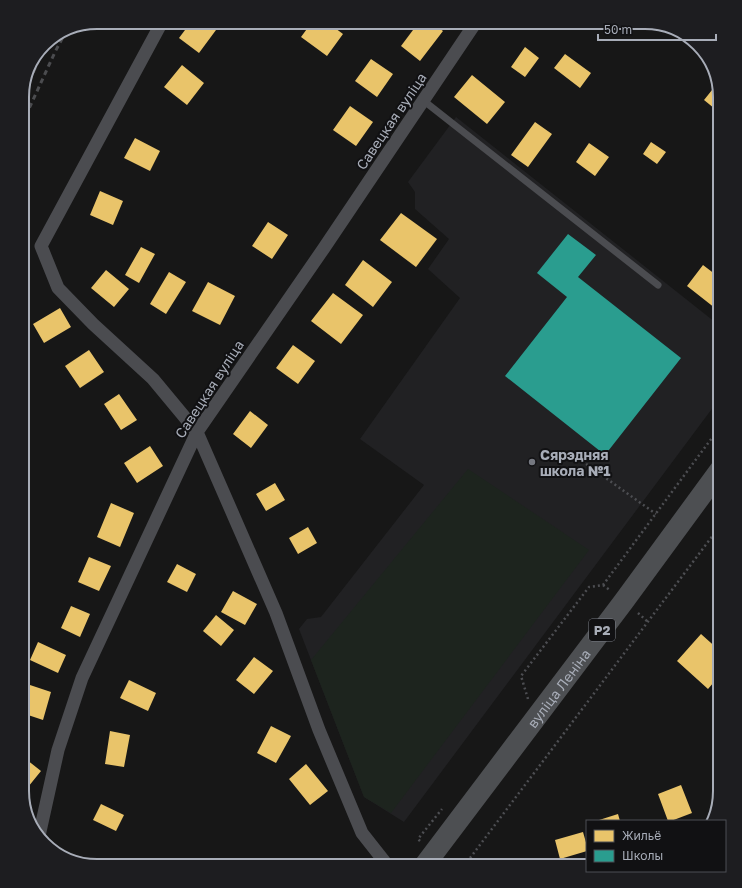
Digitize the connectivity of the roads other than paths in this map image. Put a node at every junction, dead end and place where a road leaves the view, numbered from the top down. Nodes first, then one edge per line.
1 (158, 29) edge
2 (471, 29) edge
3 (424, 101) junction
4 (658, 286) dead end
5 (197, 432) junction
6 (713, 480) edge
7 (41, 829) edge
8 (382, 859) edge
9 (430, 859) edge

1 - 5 street
2 - 3 street, Савецкая вуліца
3 - 4 lane
3 - 5 street, Савецкая вуліца
5 - 7 street, Савецкая вуліца
5 - 8 street
6 - 9 main road, вуліца Леніна / Р2

